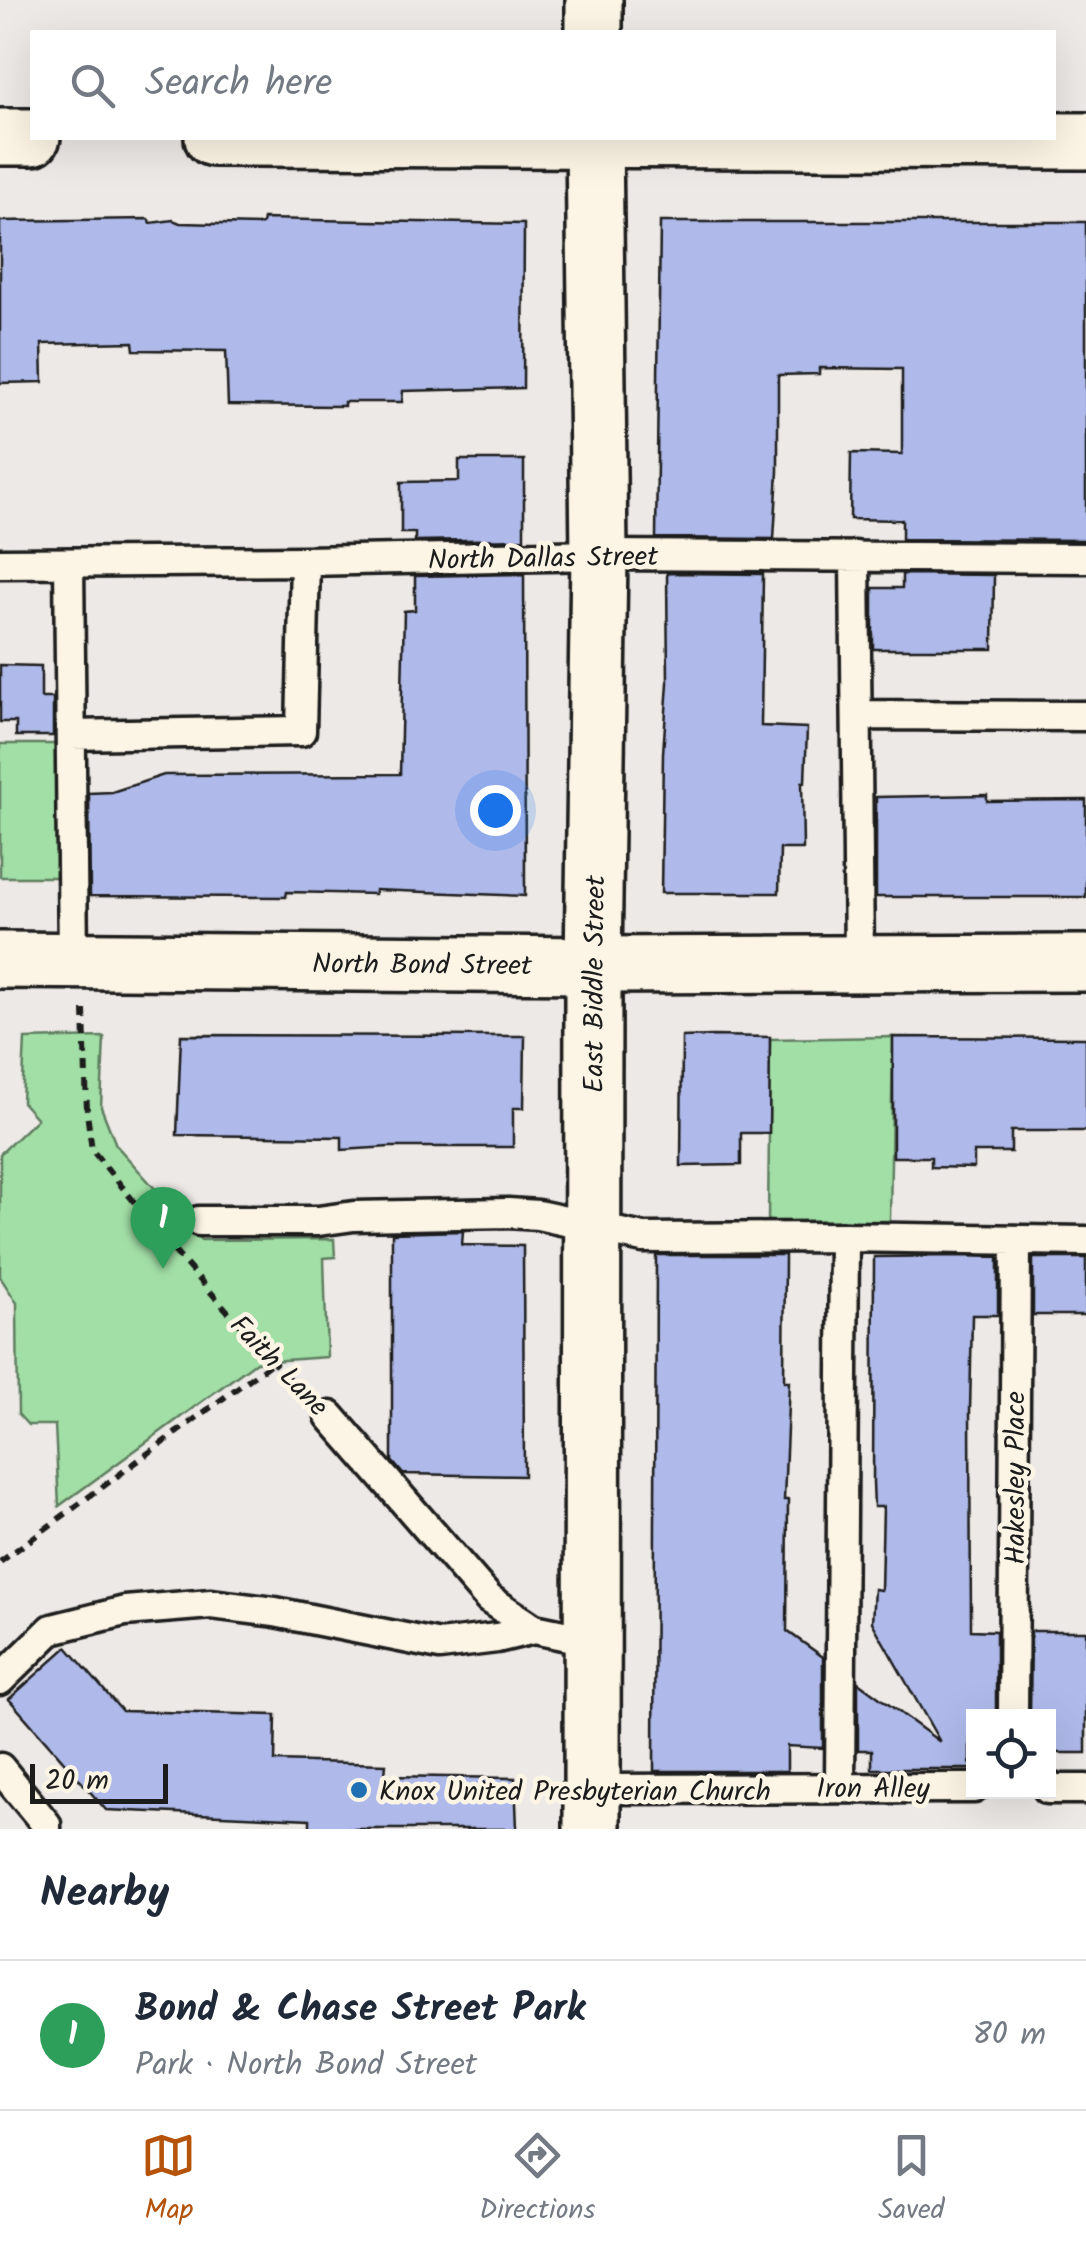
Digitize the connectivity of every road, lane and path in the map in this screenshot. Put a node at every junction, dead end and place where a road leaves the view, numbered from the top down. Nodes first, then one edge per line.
1 (594, 0) edge
2 (594, 30) edge
3 (0, 137) edge
4 (30, 137) edge
5 (594, 140) edge
6 (922, 140) edge
7 (1086, 141) edge
8 (599, 555) junction
9 (855, 556) junction
10 (1086, 558) edge
11 (0, 562) edge
12 (305, 562) junction
13 (69, 563) junction
14 (857, 715) junction
15 (1086, 716) edge
16 (70, 735) junction
17 (0, 960) edge
18 (858, 962) junction
19 (1086, 964) edge
20 (593, 965) junction
21 (78, 985) junction
22 (199, 1221) dead end
23 (592, 1228) junction
24 (844, 1236) junction
25 (1016, 1240) junction
26 (1086, 1241) edge
27 (274, 1362) junction
28 (330, 1416) joint
29 (0, 1562) edge
30 (534, 1629) junction
31 (592, 1641) junction
32 (0, 1680) edge
33 (1013, 1709) edge
34 (0, 1768) edge
35 (840, 1786) junction
36 (966, 1788) edge
37 (1056, 1789) edge
38 (1086, 1789) edge
39 (592, 1809) edge
40 (46, 1829) edge

1 - 2 street
3 - 4 street
5 - 8 street, East Biddle Street
6 - 7 street
8 - 9 lane, North Dallas Street
8 - 12 lane, North Dallas Street
8 - 20 street, East Biddle Street
9 - 10 lane, North Dallas Street
9 - 14 lane
11 - 13 lane, North Dallas Street
12 - 13 lane, North Dallas Street
12 - 16 lane
13 - 16 lane
14 - 15 lane
14 - 18 lane
16 - 21 lane
17 - 21 street, North Bond Street
18 - 19 street, North Bond Street
18 - 20 street, North Bond Street
20 - 21 street, North Bond Street
20 - 23 street, East Biddle Street
21 - 27 path, Faith Lane
22 - 23 lane
23 - 24 lane
23 - 31 street, East Biddle Street
24 - 25 lane
24 - 35 lane
25 - 26 lane
25 - 33 lane, Hakesley Place
27 - 28 path, Faith Lane
27 - 29 path
28 - 30 lane, Faith Lane
30 - 31 lane, Faith Lane
30 - 32 lane
31 - 39 street, East Biddle Street
34 - 40 lane
35 - 36 lane, Iron Alley
35 - 39 lane, Iron Alley
37 - 38 lane

